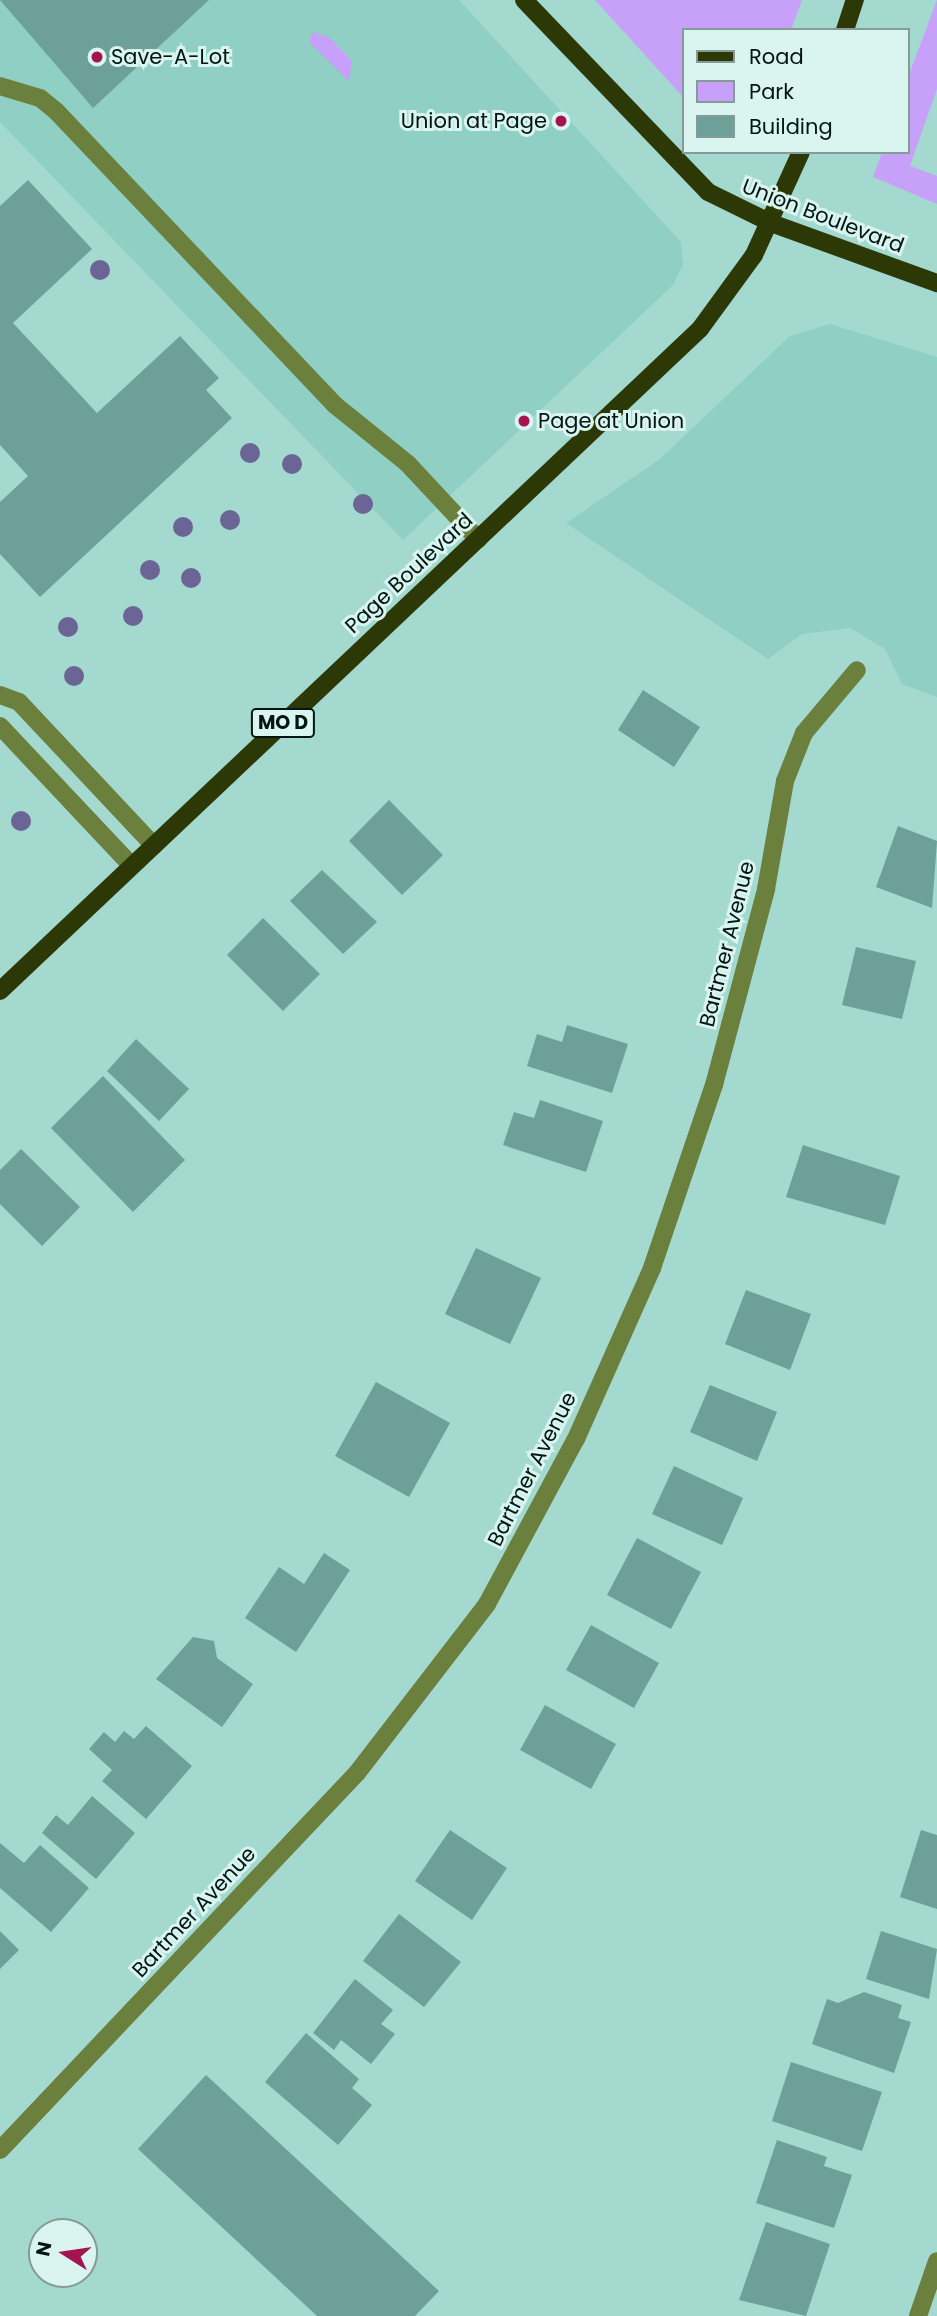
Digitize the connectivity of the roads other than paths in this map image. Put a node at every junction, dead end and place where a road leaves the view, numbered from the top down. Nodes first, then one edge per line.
1 (524, 0) edge
2 (855, 0) edge
3 (846, 28) edge
4 (0, 86) edge
5 (800, 154) edge
6 (771, 223) junction
7 (937, 283) edge
8 (478, 539) junction
9 (857, 670) dead end
10 (0, 695) edge
11 (0, 726) edge
12 (154, 846) junction
13 (132, 866) junction
14 (0, 991) edge
15 (0, 2150) edge
16 (937, 2261) edge
17 (918, 2316) edge

1 - 6 main road, Union Boulevard
2 - 3 main road
4 - 8 street
5 - 6 main road, Page Boulevard / MO D
6 - 7 main road, Union Boulevard
6 - 8 main road, Page Boulevard / MO D
8 - 12 main road, Page Boulevard / MO D
9 - 15 street, Bartmer Avenue
10 - 12 street
11 - 13 street
12 - 13 main road, Page Boulevard / MO D
13 - 14 main road, Page Boulevard / MO D
16 - 17 street

